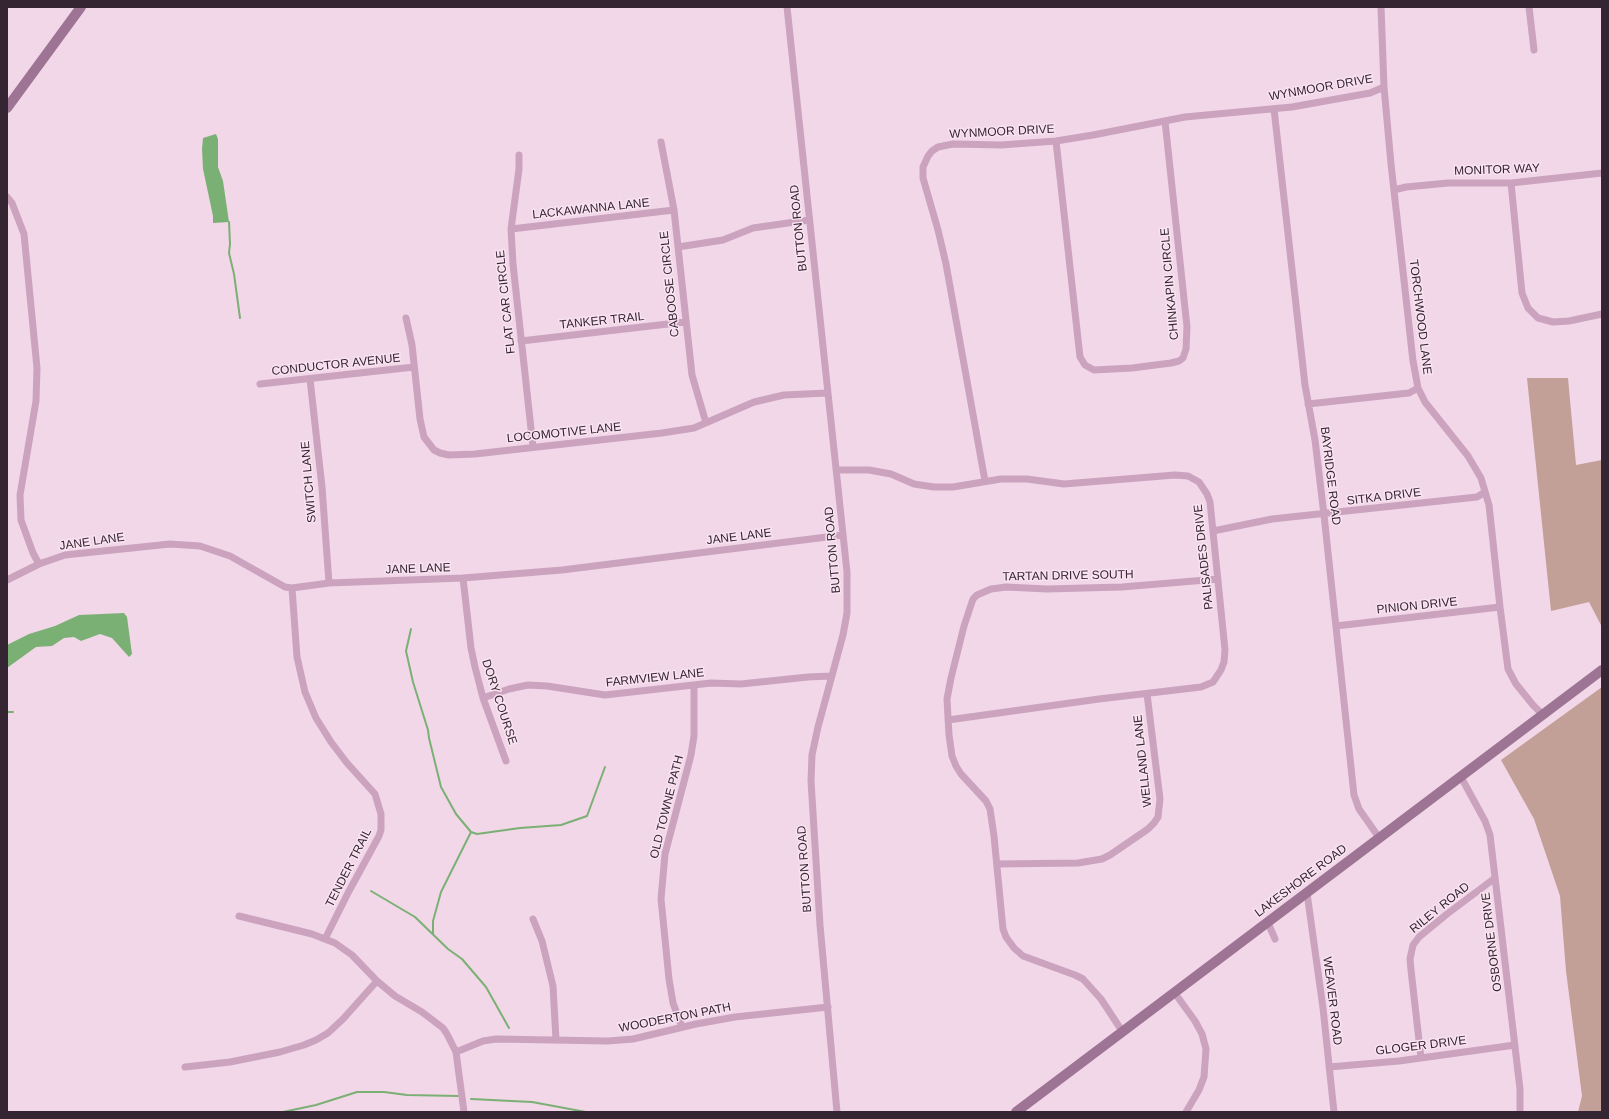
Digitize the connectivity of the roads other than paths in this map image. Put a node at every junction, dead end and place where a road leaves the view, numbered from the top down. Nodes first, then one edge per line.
1 (81, 7) edge
2 (787, 7) edge
3 (1381, 7) edge
4 (1529, 7) edge
5 (1534, 50) dead end
6 (1384, 87) junction
7 (7, 108) edge
8 (1274, 109) junction
9 (1165, 121) junction
10 (1056, 141) junction
11 (661, 142) dead end
12 (519, 155) dead end
13 (1602, 173) edge
14 (1511, 183) junction
15 (1394, 190) junction
16 (7, 197) edge
17 (674, 210) junction
18 (809, 220) junction
19 (511, 229) junction
20 (678, 248) junction
21 (1602, 314) edge
22 (406, 318) dead end
23 (685, 322) junction
24 (521, 341) junction
25 (414, 367) junction
26 (310, 379) junction
27 (260, 384) dead end
28 (1418, 388) junction
29 (828, 393) junction
30 (1308, 404) junction
31 (706, 424) junction
32 (532, 447) junction
33 (837, 470) junction
34 (985, 481) junction
35 (1485, 492) junction
36 (1324, 514) junction
37 (1213, 531) junction
38 (844, 535) junction
39 (40, 564) junction
40 (463, 578) junction
41 (1218, 579) junction
42 (7, 580) edge
43 (329, 583) junction
44 (292, 588) junction
45 (1500, 607) junction
46 (1336, 626) junction
47 (1602, 670) edge
48 (832, 676) junction
49 (694, 685) junction
50 (1147, 694) junction
51 (483, 698) junction
52 (1543, 715) junction
53 (948, 720) junction
54 (506, 761) dead end
55 (1461, 777) junction
56 (1380, 839) junction
57 (997, 864) junction
58 (1496, 878) junction
59 (1307, 894) junction
60 (240, 916) dead end
61 (533, 919) dead end
62 (1268, 923) junction
63 (326, 939) junction
64 (1275, 940) dead end
65 (377, 981) junction
66 (1174, 992) junction
67 (828, 1007) junction
68 (682, 1027) junction
69 (1122, 1031) junction
70 (556, 1040) junction
71 (1515, 1044) junction
72 (456, 1052) junction
73 (1421, 1058) junction
74 (185, 1067) dead end
75 (1329, 1067) junction
76 (464, 1112) edge
77 (837, 1112) edge
78 (1016, 1112) edge
79 (1186, 1112) edge
80 (1334, 1112) edge
81 (1520, 1112) edge

1 - 7 street
2 - 18 street, BUTTON ROAD
3 - 6 street, TORCHWOOD LANE
4 - 5 street
6 - 8 street, WYNMOOR DRIVE
6 - 15 street, TORCHWOOD LANE
8 - 9 street, WYNMOOR DRIVE
8 - 30 street, BAYRIDGE ROAD
9 - 10 street, WYNMOOR DRIVE
9 - 10 street, CHINKAPIN CIRCLE
10 - 34 street, WYNMOOR DRIVE
11 - 17 street, CABOOSE CIRCLE
12 - 19 street, FLAT CAR CIRCLE
13 - 14 street, MONITOR WAY
14 - 15 street, MONITOR WAY
14 - 21 street
15 - 28 street, TORCHWOOD LANE
16 - 39 street
17 - 19 street, LACKAWANNA LANE
17 - 20 street, CABOOSE CIRCLE
18 - 20 street
18 - 29 street, BUTTON ROAD
19 - 24 street, FLAT CAR CIRCLE
20 - 23 street, CABOOSE CIRCLE
22 - 25 street, LOCOMOTIVE LANE
23 - 24 street, TANKER TRAIL
23 - 31 street, CABOOSE CIRCLE
24 - 32 street, FLAT CAR CIRCLE
25 - 26 street, CONDUCTOR AVENUE
25 - 32 street, LOCOMOTIVE LANE
26 - 27 street, CONDUCTOR AVENUE
26 - 43 street, SWITCH LANE
28 - 30 street
28 - 35 street, TORCHWOOD LANE
29 - 31 street, LOCOMOTIVE LANE
29 - 33 street, BUTTON ROAD
30 - 36 street, BAYRIDGE ROAD
31 - 32 street, LOCOMOTIVE LANE
33 - 34 street, PALISADES DRIVE
33 - 38 street, BUTTON ROAD
34 - 37 street, PALISADES DRIVE
35 - 36 street, SITKA DRIVE
35 - 45 street, TORCHWOOD LANE
36 - 37 street, SITKA DRIVE
36 - 46 street, BAYRIDGE ROAD
37 - 41 street, PALISADES DRIVE
38 - 40 street, JANE LANE
38 - 48 street, BUTTON ROAD
39 - 42 street, JANE LANE
39 - 44 street, JANE LANE
40 - 43 street, JANE LANE
40 - 51 street, DORY COURSE
41 - 50 street, PALISADES DRIVE
41 - 53 street, TARTAN DRIVE SOUTH
43 - 44 street, JANE LANE
44 - 63 street, TENDER TRAIL
45 - 46 street, PINION DRIVE
45 - 52 street, TORCHWOOD LANE
46 - 56 street, BAYRIDGE ROAD
47 - 52 street, LAKESHORE ROAD
48 - 49 street, FARMVIEW LANE
48 - 67 street, BUTTON ROAD
49 - 51 street, FARMVIEW LANE
49 - 68 street, OLD TOWNE PATH
50 - 53 street, PALISADES DRIVE
50 - 57 street, WELLAND LANE
51 - 54 street, DORY COURSE
52 - 55 street, LAKESHORE ROAD
53 - 57 street, TARTAN DRIVE SOUTH
55 - 56 street, LAKESHORE ROAD
55 - 58 street, OSBORNE DRIVE
56 - 59 street, LAKESHORE ROAD
57 - 69 street, TARTAN DRIVE SOUTH
58 - 71 street, OSBORNE DRIVE
58 - 73 street, RILEY ROAD
59 - 62 street, LAKESHORE ROAD
59 - 75 street, WEAVER ROAD
60 - 63 street
61 - 70 street
62 - 64 street
62 - 66 street, LAKESHORE ROAD
63 - 65 street
65 - 72 street
65 - 74 street
66 - 69 street, LAKESHORE ROAD
66 - 79 street
67 - 68 street, WOODERTON PATH
67 - 77 street, BUTTON ROAD
68 - 70 street, WOODERTON PATH
69 - 78 street, LAKESHORE ROAD
70 - 72 street, WOODERTON PATH
71 - 73 street, GLOGER DRIVE
71 - 81 street, OSBORNE DRIVE
72 - 76 street
73 - 75 street, GLOGER DRIVE
75 - 80 street, WEAVER ROAD

